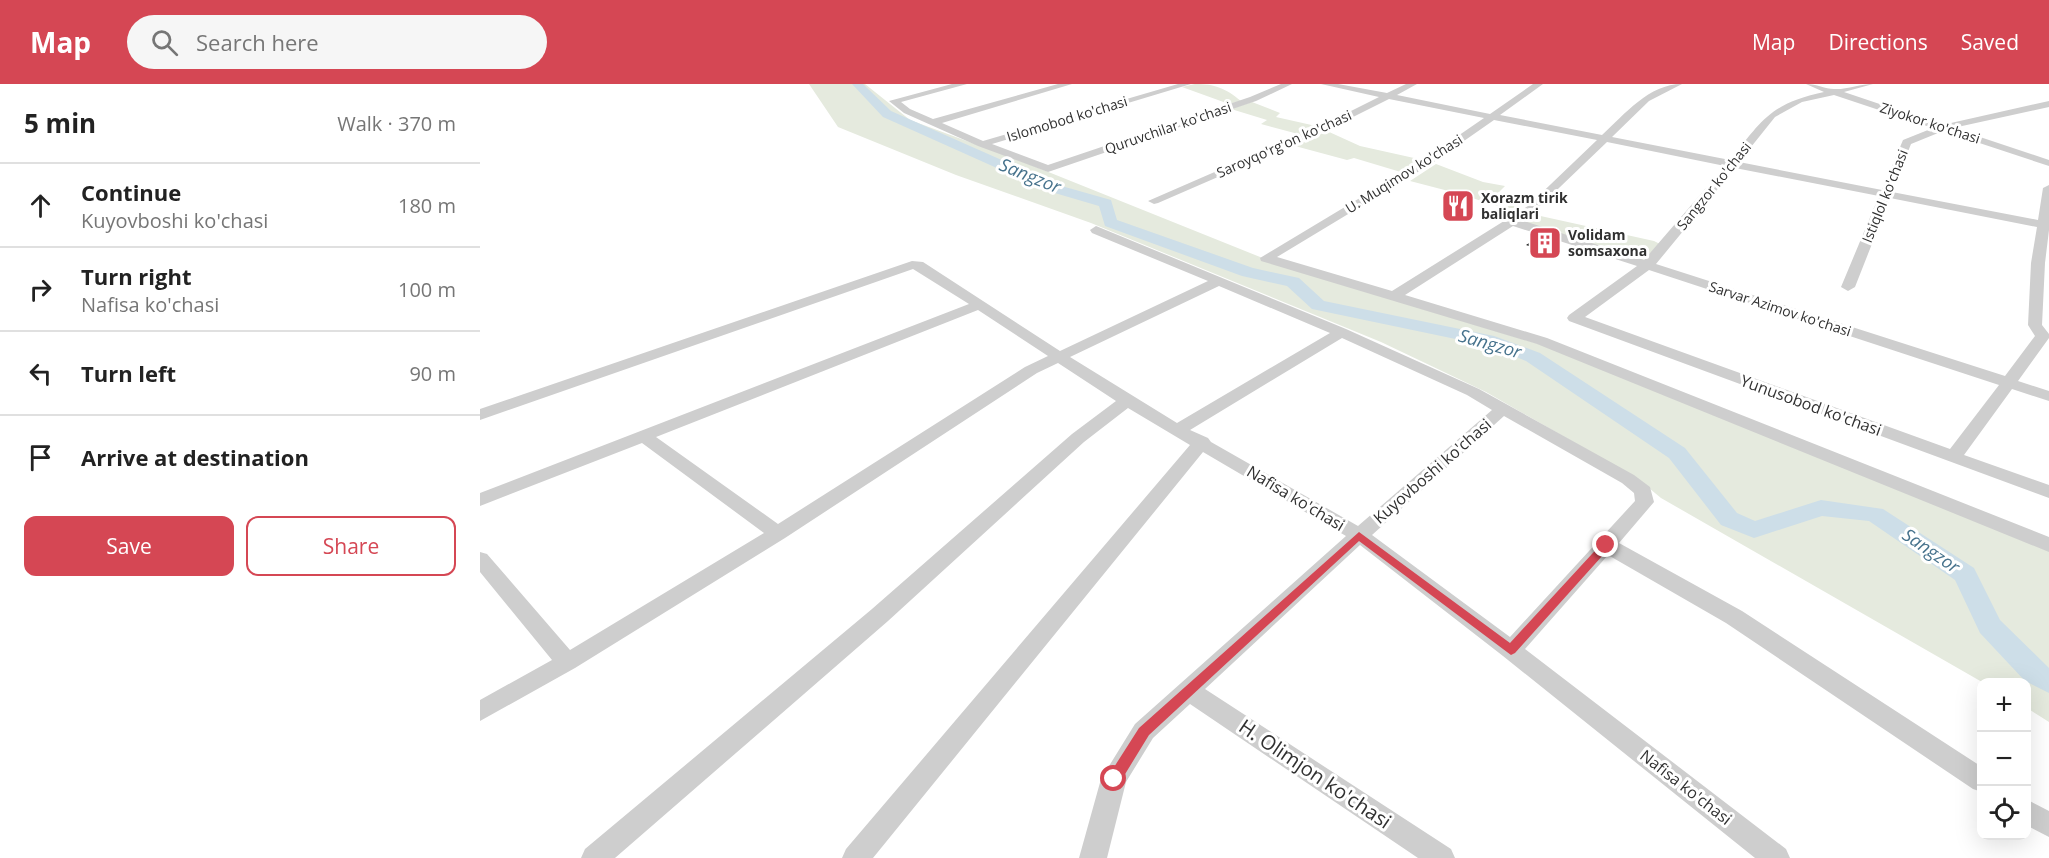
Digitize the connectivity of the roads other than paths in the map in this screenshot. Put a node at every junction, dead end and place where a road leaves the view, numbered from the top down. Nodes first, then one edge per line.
1 (963, 84) edge
2 (1068, 84) edge
3 (1187, 84) edge
4 (1288, 84) edge
5 (1325, 84) edge
6 (1413, 84) edge
7 (1539, 84) edge
8 (1678, 84) edge
9 (1810, 84) edge
10 (1869, 84) edge
11 (1831, 91) junction
12 (1389, 97) junction
13 (2049, 104) edge
14 (1491, 117) junction
15 (933, 122) junction
16 (1944, 127) junction
17 (1605, 139) junction
18 (982, 144) junction
19 (2049, 163) edge
20 (1731, 164) junction
21 (2049, 188) edge
22 (1886, 195) junction
23 (1154, 201) dead end
24 (1510, 221) junction
25 (2043, 225) junction
26 (1096, 230) dead end
27 (2044, 264) edge
28 (1647, 266) junction
29 (1219, 281) junction
30 (1848, 287) dead end
31 (1394, 296) junction
32 (977, 306) junction
33 (1574, 318) joint
34 (2044, 331) edge
35 (1341, 332) junction
36 (1062, 357) junction
37 (2009, 383) junction
38 (2049, 396) edge
39 (1127, 401) junction
40 (1503, 410) junction
41 (480, 415) edge
42 (1179, 429) junction
43 (643, 436) junction
44 (1202, 442) junction
45 (1953, 457) junction
46 (2049, 492) edge
47 (480, 500) edge
48 (778, 533) junction
49 (1359, 535) junction
50 (1606, 545) junction
51 (2049, 545) edge
52 (480, 559) edge
53 (1511, 650) junction
54 (567, 662) junction
55 (1189, 691) junction
56 (480, 711) edge
57 (1977, 778) edge
58 (2031, 813) edge
59 (2049, 825) edge
60 (595, 858) edge
61 (856, 858) edge
62 (1093, 858) edge
63 (1441, 858) edge
64 (1776, 858) edge

1 - 15 street
2 - 15 street
3 - 18 street, Islomobod ko'chasi
4 - 18 street, Quruvchilar ko'chasi
5 - 12 street
6 - 12 street, Saroyqo'rg'on ko'chasi
7 - 14 street, U. Muqimov ko'chasi
8 - 17 street
9 - 11 street, Ziyokor ko'chasi
10 - 11 street, Sangzor ko'chasi
11 - 16 street, Ziyokor ko'chasi
11 - 20 street, Sangzor ko'chasi
12 - 14 street
12 - 23 street, Saroyqo'rg'on ko'chasi
13 - 16 street, Istiqlol ko'chasi
14 - 17 street
14 - 31 street, U. Muqimov ko'chasi
15 - 18 street
16 - 19 street, Ziyokor ko'chasi
16 - 22 street, Istiqlol ko'chasi
17 - 20 street
17 - 24 street
20 - 22 street
20 - 28 street, Sangzor ko'chasi
21 - 25 street
22 - 25 street
22 - 30 street, Istiqlol ko'chasi
24 - 28 street, Sarvar Azimov ko'chasi
24 - 31 street
25 - 27 street
26 - 29 street
27 - 34 street
28 - 33 street, Sangzor ko'chasi
28 - 37 street, Sarvar Azimov ko'chasi
29 - 35 street
29 - 36 street
31 - 51 street
32 - 36 street, Nafisa ko'chasi
32 - 41 street, Nafisa ko'chasi
32 - 43 street
33 - 45 street, Yunusobod ko'chasi
34 - 37 street
35 - 40 street
35 - 42 street
36 - 39 street, Nafisa ko'chasi
36 - 48 street
37 - 38 street, Sarvar Azimov ko'chasi
37 - 45 street
39 - 42 street, Nafisa ko'chasi
39 - 60 street
40 - 49 street, Kuyovboshi ko'chasi
40 - 50 street
42 - 44 street, Nafisa ko'chasi
43 - 47 street
43 - 48 street
44 - 49 street, Nafisa ko'chasi
44 - 61 street
45 - 46 street, Yunusobod ko'chasi
48 - 54 street
49 - 53 street, Nafisa ko'chasi
49 - 55 street, Kuyovboshi ko'chasi
50 - 53 street
50 - 57 street
52 - 54 street
53 - 64 street, Nafisa ko'chasi
54 - 56 street
55 - 62 street, Kuyovboshi ko'chasi
55 - 63 street, H. Olimjon ko'chasi
58 - 59 street

